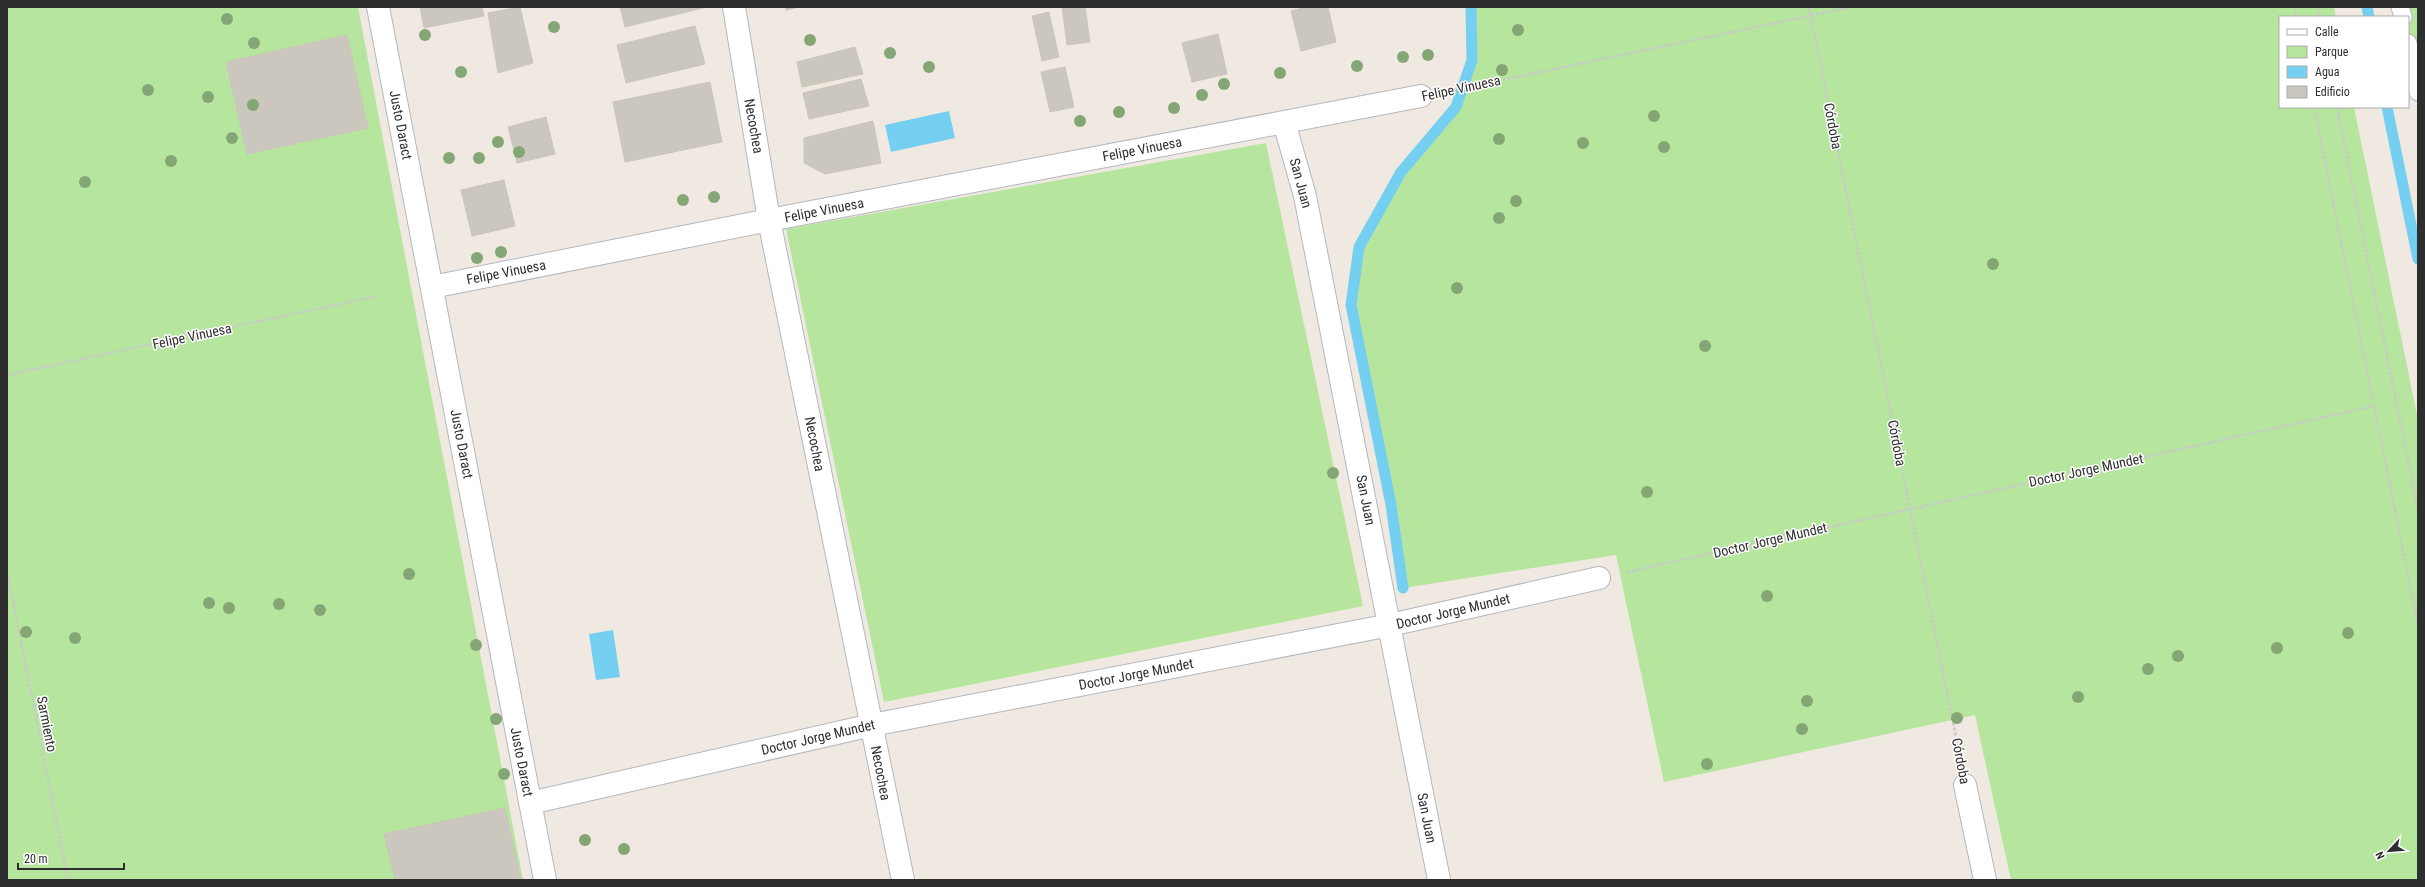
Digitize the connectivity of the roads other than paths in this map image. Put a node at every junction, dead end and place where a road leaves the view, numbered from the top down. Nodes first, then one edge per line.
1 (378, 7) edge
2 (734, 7) edge
3 (2409, 48) edge
4 (2418, 92) edge
5 (1421, 96) road end
6 (1284, 122) junction
7 (769, 220) junction
8 (432, 287) junction
9 (1599, 578) road end
10 (1390, 625) junction
11 (872, 725) junction
12 (1965, 785) road end
13 (530, 803) junction
14 (545, 880) edge
15 (903, 880) edge
16 (1439, 880) edge
17 (1985, 880) edge

1 - 8 street, Justo Daract
2 - 7 street, Necochea
3 - 4 lane
5 - 6 street, Felipe Vinuesa
6 - 7 street, Felipe Vinuesa
6 - 10 street, San Juan
7 - 8 street, Felipe Vinuesa
7 - 11 street, Necochea
8 - 13 street, Justo Daract
9 - 10 street, Doctor Jorge Mundet
10 - 11 street, Doctor Jorge Mundet
10 - 16 street, San Juan
11 - 13 street, Doctor Jorge Mundet
11 - 15 street, Necochea
12 - 17 street, Córdoba
13 - 14 street, Justo Daract

